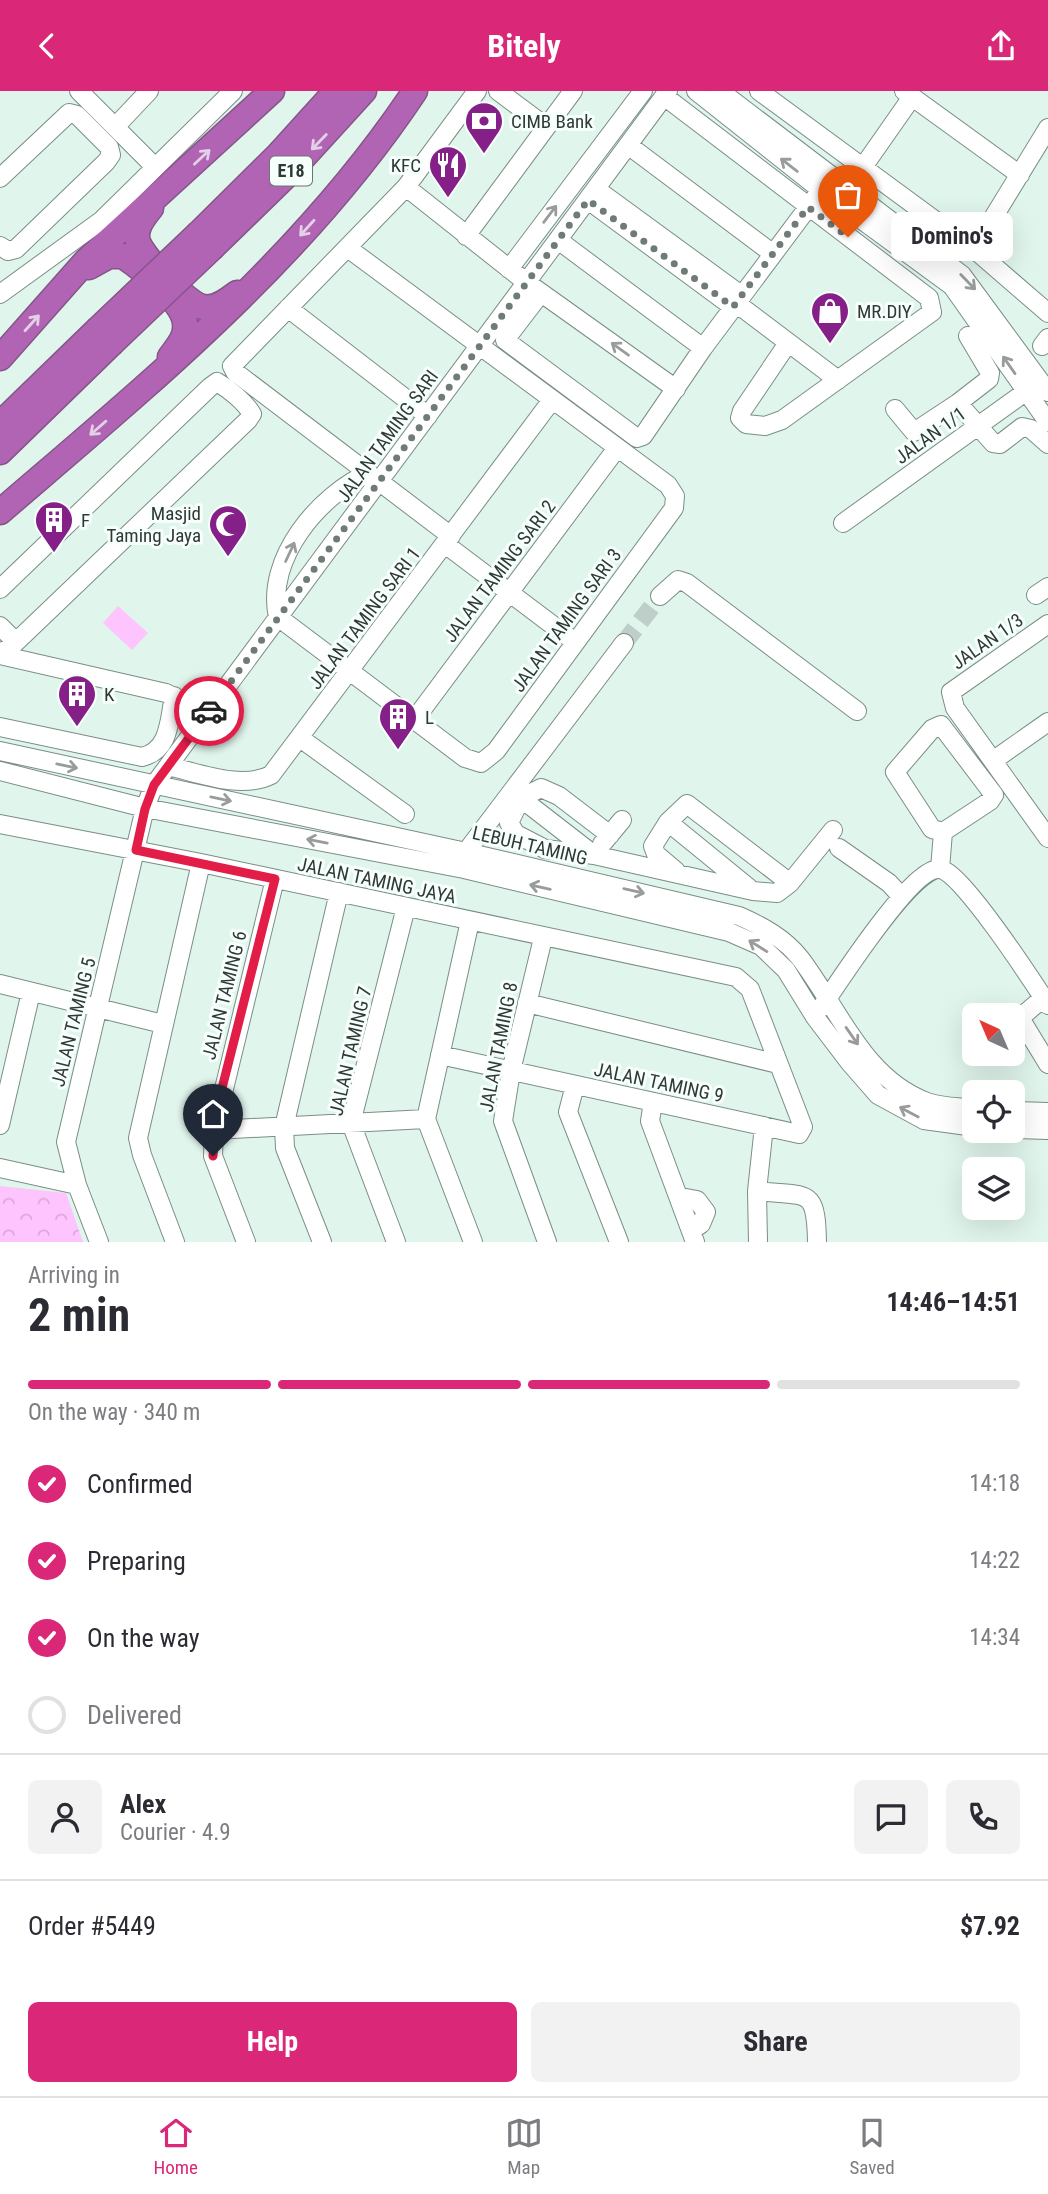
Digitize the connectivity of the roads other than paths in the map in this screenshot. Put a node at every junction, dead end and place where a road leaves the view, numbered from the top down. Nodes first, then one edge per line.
1 (79, 91) edge
2 (149, 91) edge
3 (233, 91) edge
4 (272, 91) edge
5 (336, 91) edge
6 (364, 91) edge
7 (415, 91) edge
8 (477, 91) edge
9 (498, 91) edge
10 (573, 91) edge
11 (643, 91) edge
12 (696, 91) edge
13 (720, 91) edge
14 (759, 91) edge
15 (666, 94) edge
16 (908, 94) edge
17 (537, 120) dead end
18 (115, 127) junction
19 (1048, 128) edge
20 (628, 145) junction
21 (863, 167) junction
22 (1020, 175) junction
23 (163, 177) junction
24 (0, 178) edge
25 (825, 184) junction
26 (406, 187) junction
27 (592, 194) junction
28 (808, 207) junction
29 (466, 236) junction
30 (206, 240) junction
31 (558, 240) junction
32 (0, 246) edge
33 (349, 249) junction
34 (974, 249) junction
35 (772, 253) junction
36 (278, 259) junction
37 (509, 269) junction
38 (526, 282) junction
39 (64, 288) junction
40 (0, 293) edge
41 (541, 293) junction
42 (737, 302) junction
43 (288, 308) junction
44 (1048, 313) edge
45 (968, 336) dead end
46 (104, 337) junction
47 (789, 343) junction
48 (479, 346) junction
49 (703, 348) junction
50 (0, 358) edge
51 (838, 380) junction
52 (149, 383) junction
53 (1038, 388) edge
54 (676, 389) junction
55 (552, 400) junction
56 (958, 403) junction
57 (895, 409) dead end
58 (428, 416) junction
59 (1047, 416) edge
60 (0, 424) edge
61 (976, 427) junction
62 (1048, 444) edge
63 (617, 448) junction
64 (0, 452) edge
65 (374, 477) junction
66 (0, 512) edge
67 (843, 523) dead end
68 (448, 540) junction
69 (0, 589) edge
70 (509, 593) junction
71 (660, 596) tunnel mouth
72 (278, 617) junction
73 (1048, 624) edge
74 (0, 625) edge
75 (16, 642) junction
76 (575, 642) junction
77 (624, 643) tunnel mouth
78 (0, 655) edge
79 (350, 671) junction
80 (174, 696) junction
81 (857, 711) dead end
82 (206, 715) junction
83 (415, 719) junction
84 (1048, 722) edge
85 (0, 727) edge
86 (300, 738) junction
87 (0, 751) edge
88 (994, 760) junction
89 (168, 767) junction
90 (0, 771) edge
91 (154, 785) junction
92 (516, 795) junction
93 (145, 809) junction
94 (405, 814) dead end
95 (622, 820) dead end
96 (668, 822) junction
97 (0, 824) edge
98 (833, 830) dead end
99 (1046, 830) edge
100 (943, 832) junction
101 (610, 835) junction
102 (653, 846) junction
103 (839, 848) dead end
104 (136, 850) junction
105 (594, 855) junction
106 (465, 860) junction
107 (201, 863) junction
108 (637, 865) junction
109 (940, 869) junction
110 (678, 874) junction
111 (275, 879) junction
112 (790, 883) junction
113 (753, 891) junction
114 (339, 892) junction
115 (901, 896) junction
116 (406, 907) junction
117 (470, 921) junction
118 (543, 938) junction
119 (0, 984) edge
120 (32, 992) junction
121 (827, 1000) junction
122 (1046, 1001) edge
123 (527, 1003) junction
124 (98, 1008) junction
125 (815, 1017) junction
126 (163, 1024) junction
127 (440, 1055) junction
128 (778, 1064) junction
129 (1048, 1064) edge
130 (511, 1071) junction
131 (575, 1085) junction
132 (653, 1102) junction
133 (962, 1107) edge
134 (1025, 1111) edge
135 (1048, 1112) edge
136 (426, 1119) junction
137 (351, 1123) junction
138 (962, 1124) edge
139 (0, 1125) edge
140 (764, 1126) junction
141 (284, 1127) junction
142 (1025, 1130) edge
143 (214, 1131) junction
144 (1048, 1131) edge
145 (0, 1168) edge
146 (77, 1185) junction
147 (757, 1191) junction
148 (690, 1238) edge
149 (99, 1242) edge
150 (175, 1242) edge
151 (246, 1242) edge
152 (322, 1242) edge
153 (396, 1242) edge
154 (473, 1242) edge
155 (547, 1242) edge
156 (618, 1242) edge
157 (758, 1242) edge
158 (817, 1242) edge

1 - 18 street
2 - 18 street
3 - 23 street
23 -> 4 highway
5 - 30 highway, E18
6 -> 30 highway, E18
7 -> 36 highway
8 - 26 street
9 - 17 street
10 - 29 street
37 -> 11 street
25 -> 12 street
13 - 25 street
14 - 21 street
15 - 20 street, JALAN TAMING SARI
15 - 28 street
16 - 21 street
16 - 22 street
18 - 23 street
19 - 22 street
20 - 27 street, JALAN TAMING SARI
20 - 35 street
21 - 34 street
22 - 34 street
23 - 36 highway
23 - 39 highway
23 - 40 street
24 - 32 street
25 - 28 street
25 - 53 street
26 - 29 street
26 - 33 street
27 - 31 street, JALAN TAMING SARI
27 - 42 street
28 - 35 street
28 - 51 street
29 - 37 street
30 - 46 highway, E18, bridge
31 - 38 street, JALAN TAMING SARI
31 - 49 street
33 - 43 street
33 - 48 street
34 - 44 street
35 - 42 street
36 - 52 highway
37 - 38 street
38 - 41 street
38 - 48 street, JALAN TAMING SARI
50 -> 39 highway
39 - 52 highway
54 -> 41 street
41 - 54 street
42 - 47 street
42 - 49 street
43 - 58 street
43 - 65 street
45 - 56 street
46 - 60 highway, E18
46 - 64 highway, E18
47 - 51 street
47 - 51 street
48 - 55 street
48 - 58 street, JALAN TAMING SARI
49 - 54 street
52 -> 66 highway
53 - 59 street
53 - 61 street, JALAN 1/1
55 - 63 street
55 - 68 street, JALAN TAMING SARI 1
56 - 57 street
56 - 61 street
58 - 65 street, JALAN TAMING SARI
61 - 62 street
61 - 67 street, JALAN 1/1
63 - 70 street, JALAN TAMING SARI 2
63 - 76 street, JALAN TAMING SARI 3
65 - 68 street
65 - 72 street, JALAN TAMING SARI
72 -> 65 street
68 - 70 street
68 - 79 street, JALAN TAMING SARI 1
69 - 75 street
70 - 76 street
70 - 83 street, JALAN TAMING SARI 2
71 - 81 street
72 - 79 street
72 - 82 street, JALAN TAMING SARI
73 - 88 street, JALAN 1/3
74 - 75 street
75 - 78 street
76 - 83 street, JALAN TAMING SARI 3
77 - 92 street
78 - 80 street
79 - 83 street
79 - 86 street, JALAN TAMING SARI 1
80 - 82 street
80 - 85 street
82 - 89 street, JALAN TAMING SARI
84 - 88 street
86 - 89 street, JALAN TAMING SARI 1
86 - 94 street
87 -> 91 street, LEBUH TAMING
88 - 99 street
89 - 91 street, JALAN TAMING SARI
90 - 93 street, LEBUH TAMING
91 - 93 street, JALAN TAMING SARI
91 -> 106 street, LEBUH TAMING
92 - 101 street
92 - 105 street
92 - 105 street
92 - 106 street
93 - 104 street, JALAN TAMING 5
106 -> 93 street, LEBUH TAMING
95 - 101 street
96 - 102 street
96 - 112 street
96 - 113 street
97 - 104 street, JALAN TAMING JAYA
98 - 112 street
100 - 100 street
100 - 109 street
101 - 105 street
102 - 108 street
102 - 110 street
103 - 115 street
104 - 107 street, JALAN TAMING JAYA
104 - 124 street, JALAN TAMING 5
105 - 108 street
106 -> 121 street, LEBUH TAMING
125 -> 106 street, LEBUH TAMING
107 - 111 street, JALAN TAMING JAYA
107 - 126 street
108 - 110 street
109 - 115 street
109 - 122 street
110 - 113 street
111 - 114 street, JALAN TAMING JAYA
111 - 143 street, JALAN TAMING 6
112 - 113 street
114 - 116 street, JALAN TAMING JAYA
114 - 141 street
115 - 121 street
116 - 117 street, JALAN TAMING JAYA
116 - 137 street, JALAN TAMING 7
117 - 118 street, JALAN TAMING JAYA
117 - 127 street
118 - 123 street, JALAN TAMING 8
118 - 128 street, JALAN TAMING JAYA
119 - 120 street
120 - 124 street
120 - 139 street
121 - 125 street
121 -> 133 street, LEBUH TAMING
122 - 129 street
123 - 128 street
123 - 130 street, JALAN TAMING 8
124 - 126 street
124 - 146 street, JALAN TAMING 5
138 -> 125 street, LEBUH TAMING
126 - 150 street
127 - 130 street, JALAN TAMING 9
127 - 136 street
128 - 140 street, JALAN TAMING 9
130 - 131 street, JALAN TAMING 9
130 - 155 street, JALAN TAMING 8
131 - 132 street, JALAN TAMING 9
131 - 156 street
132 - 140 street, JALAN TAMING 9
132 - 148 street
134 - 135 street
136 - 137 street
136 - 154 street
137 - 141 street
137 - 153 street, JALAN TAMING 7
140 - 147 street
141 - 143 street
141 - 152 street
142 - 144 street
143 - 151 street, JALAN TAMING 6
145 - 146 street
146 - 149 street, JALAN TAMING 5
147 - 157 street
147 - 158 street

